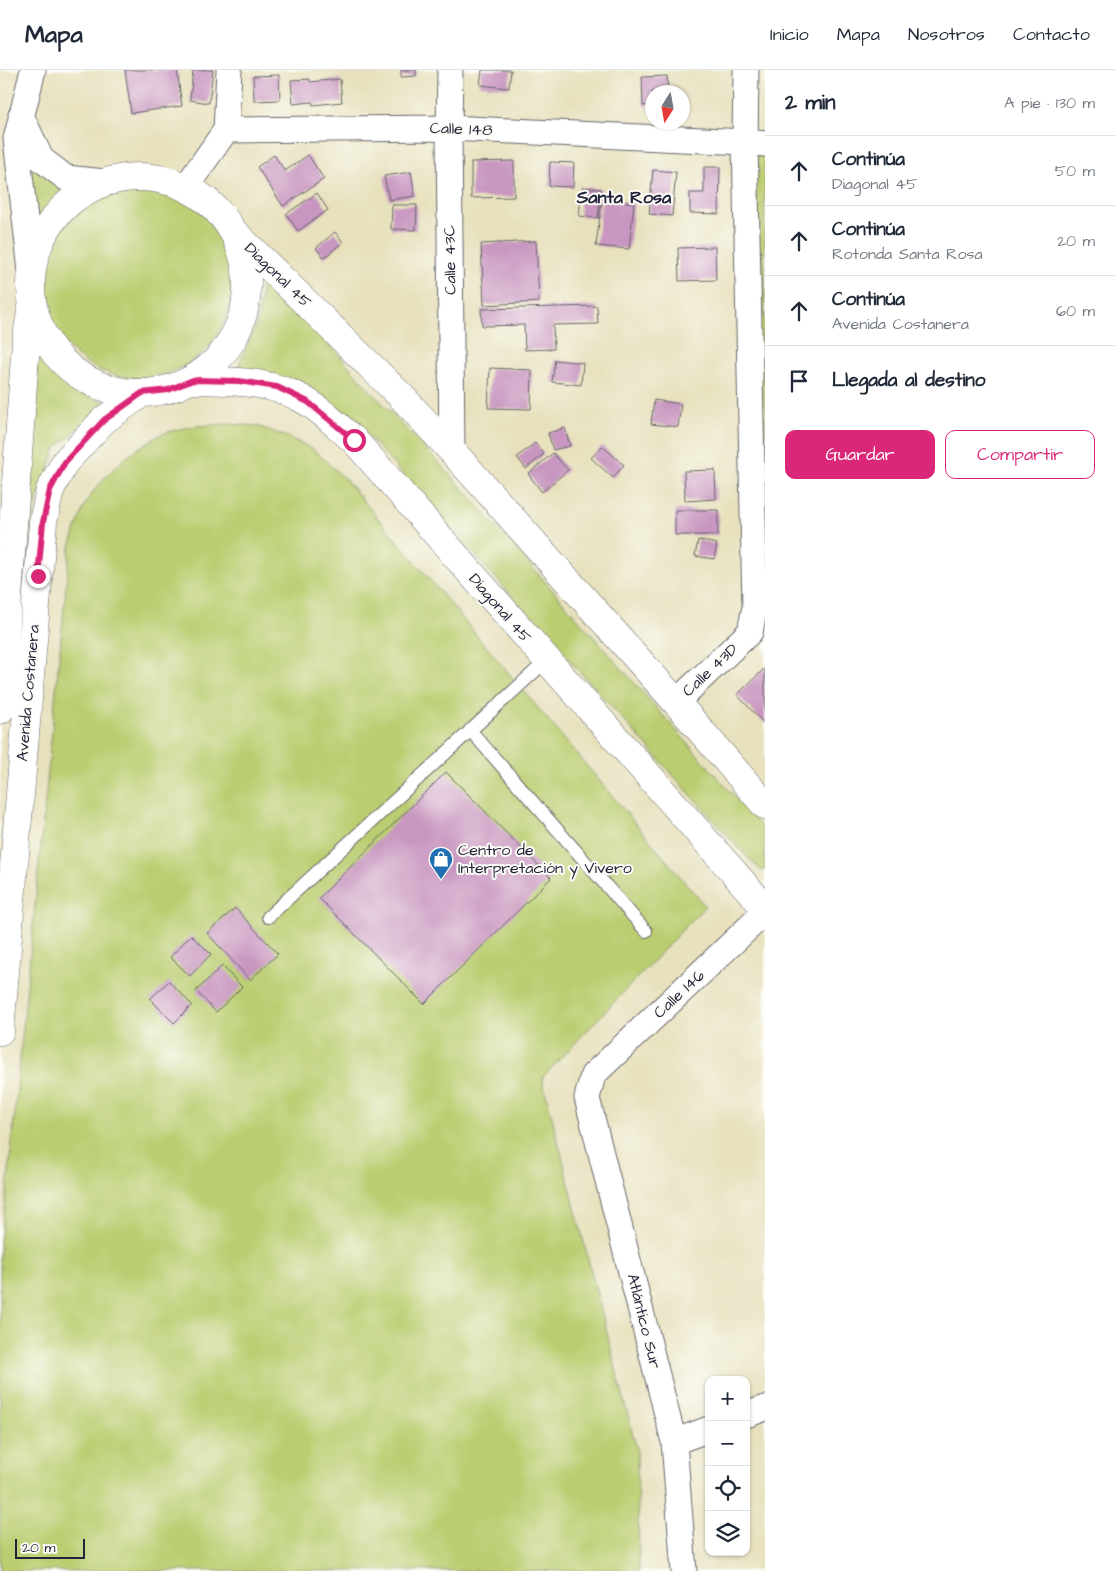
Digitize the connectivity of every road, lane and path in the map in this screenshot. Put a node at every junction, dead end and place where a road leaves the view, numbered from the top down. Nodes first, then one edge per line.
1 (33, 70) edge
2 (229, 70) edge
3 (450, 70) edge
4 (746, 70) edge
5 (21, 115) junction
6 (449, 128) junction
7 (226, 130) junction
8 (755, 143) edge
9 (104, 182) junction
10 (186, 187) junction
11 (235, 233) junction
12 (31, 271) junction
13 (32, 306) junction
14 (193, 380) junction
15 (142, 393) junction
16 (452, 451) junction
17 (546, 660) junction
18 (676, 702) junction
19 (0, 710) edge
20 (470, 730) junction
21 (765, 805) edge
22 (765, 910) edge
23 (268, 917) dead end
24 (646, 931) dead end
25 (0, 1031) edge
26 (593, 1075) joint
27 (765, 1408) edge
28 (750, 1414) edge
29 (705, 1430) edge
30 (674, 1442) junction
31 (684, 1571) edge

1 - 5 street
2 - 7 street
3 - 6 street, Calle 43C
4 - 8 street, Calle 43D
5 - 9 street
5 - 12 street
6 - 7 street, Calle 148
6 - 8 street, Calle 148
6 - 16 street, Calle 43C
7 - 10 street
8 - 18 street, Calle 43D
9 - 10 main road
9 - 12 main road
10 - 11 main road
11 - 14 main road
11 - 16 main road, Diagonal 45
12 - 13 main road
13 - 15 main road
13 - 19 main road, Avenida Costanera
14 - 15 main road
14 - 17 main road, Diagonal 45
15 - 25 main road, Avenida Costanera
16 - 18 main road, Diagonal 45
17 - 20 lane
17 - 22 main road, Diagonal 45
18 - 21 main road, Diagonal 45
20 - 23 lane
20 - 24 lane
22 - 26 street, Calle 146
26 - 30 street, Atlántico Sur
27 - 28 street
29 - 30 street
30 - 31 street, Atlántico Sur

